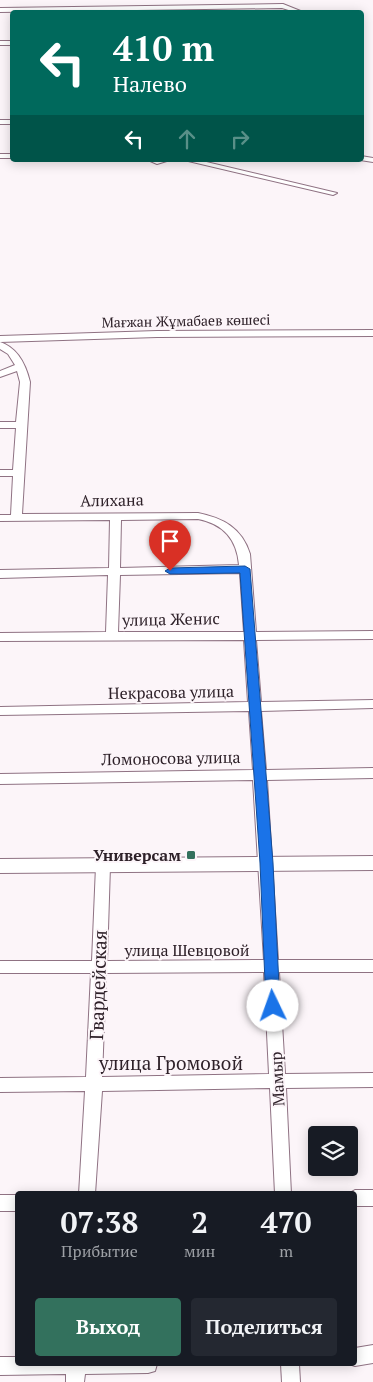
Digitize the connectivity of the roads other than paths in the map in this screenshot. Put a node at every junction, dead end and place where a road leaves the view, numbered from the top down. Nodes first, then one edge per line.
1 (172, 0) edge
2 (172, 10) edge
3 (294, 10) edge
4 (197, 162) edge
5 (333, 193) dead end
6 (373, 333) edge
7 (0, 339) edge
8 (0, 345) edge
9 (21, 366) junction
10 (0, 374) edge
11 (0, 425) edge
12 (21, 425) junction
13 (0, 473) edge
14 (18, 473) junction
15 (116, 517) junction
16 (0, 518) edge
17 (16, 518) junction
18 (223, 524) joint
19 (245, 569) junction
20 (114, 572) junction
21 (0, 574) edge
22 (250, 634) junction
23 (373, 635) edge
24 (112, 636) junction
25 (0, 637) edge
26 (373, 704) edge
27 (254, 708) junction
28 (0, 711) edge
29 (373, 773) edge
30 (260, 774) junction
31 (0, 779) edge
32 (266, 863) junction
33 (373, 863) edge
34 (0, 866) edge
35 (103, 866) junction
36 (373, 966) edge
37 (0, 967) edge
38 (98, 967) junction
39 (272, 967) junction
40 (373, 1080) edge
41 (277, 1082) junction
42 (94, 1083) junction
43 (0, 1085) edge
44 (87, 1191) edge
45 (283, 1191) edge
46 (357, 1198) edge
47 (373, 1198) edge
48 (15, 1202) edge
49 (0, 1203) edge
50 (373, 1354) edge
51 (357, 1357) edge
52 (0, 1366) edge
53 (124, 1366) edge
54 (290, 1366) edge
55 (76, 1370) edge
56 (291, 1382) edge

1 - 2 street
2 - 3 street
4 - 5 street
6 - 7 street, Мағжан Жұмабаев көшесі
8 - 9 street
9 - 10 street
9 - 12 street
11 - 12 street
12 - 14 street
13 - 14 street
14 - 17 street
15 - 17 street, Алихана
15 - 18 street, Алихана
15 - 20 street
16 - 17 street, Алихана
18 - 19 street, Мамыр
19 - 20 street
19 - 22 street, Мамыр
20 - 21 street
20 - 24 street
22 - 23 street, улица Женис
22 - 24 street, улица Женис
22 - 27 street, Мамыр
24 - 25 street, улица Женис
26 - 27 street, Некрасова улица
27 - 28 street, Некрасова улица
27 - 30 street, Мамыр
29 - 30 street, Ломоносова улица
30 - 31 street, Ломоносова улица
30 - 32 street, Мамыр
32 - 33 main road
32 - 35 main road
32 - 39 street, Мамыр
34 - 35 main road
35 - 38 street, Гвардейская
36 - 39 street, улица Шевцовой
37 - 38 street, улица Шевцовой
38 - 39 street, улица Шевцовой
38 - 42 street, Гвардейская
39 - 41 street, Мамыр
40 - 41 street, улица Громовой
41 - 42 street, улица Громовой
41 - 45 street, Мамыр
42 - 43 street, улица Громовой
42 - 44 street, Гвардейская
46 - 47 street
48 - 49 street
50 - 51 street
52 - 55 street
53 - 55 street
54 - 56 street

